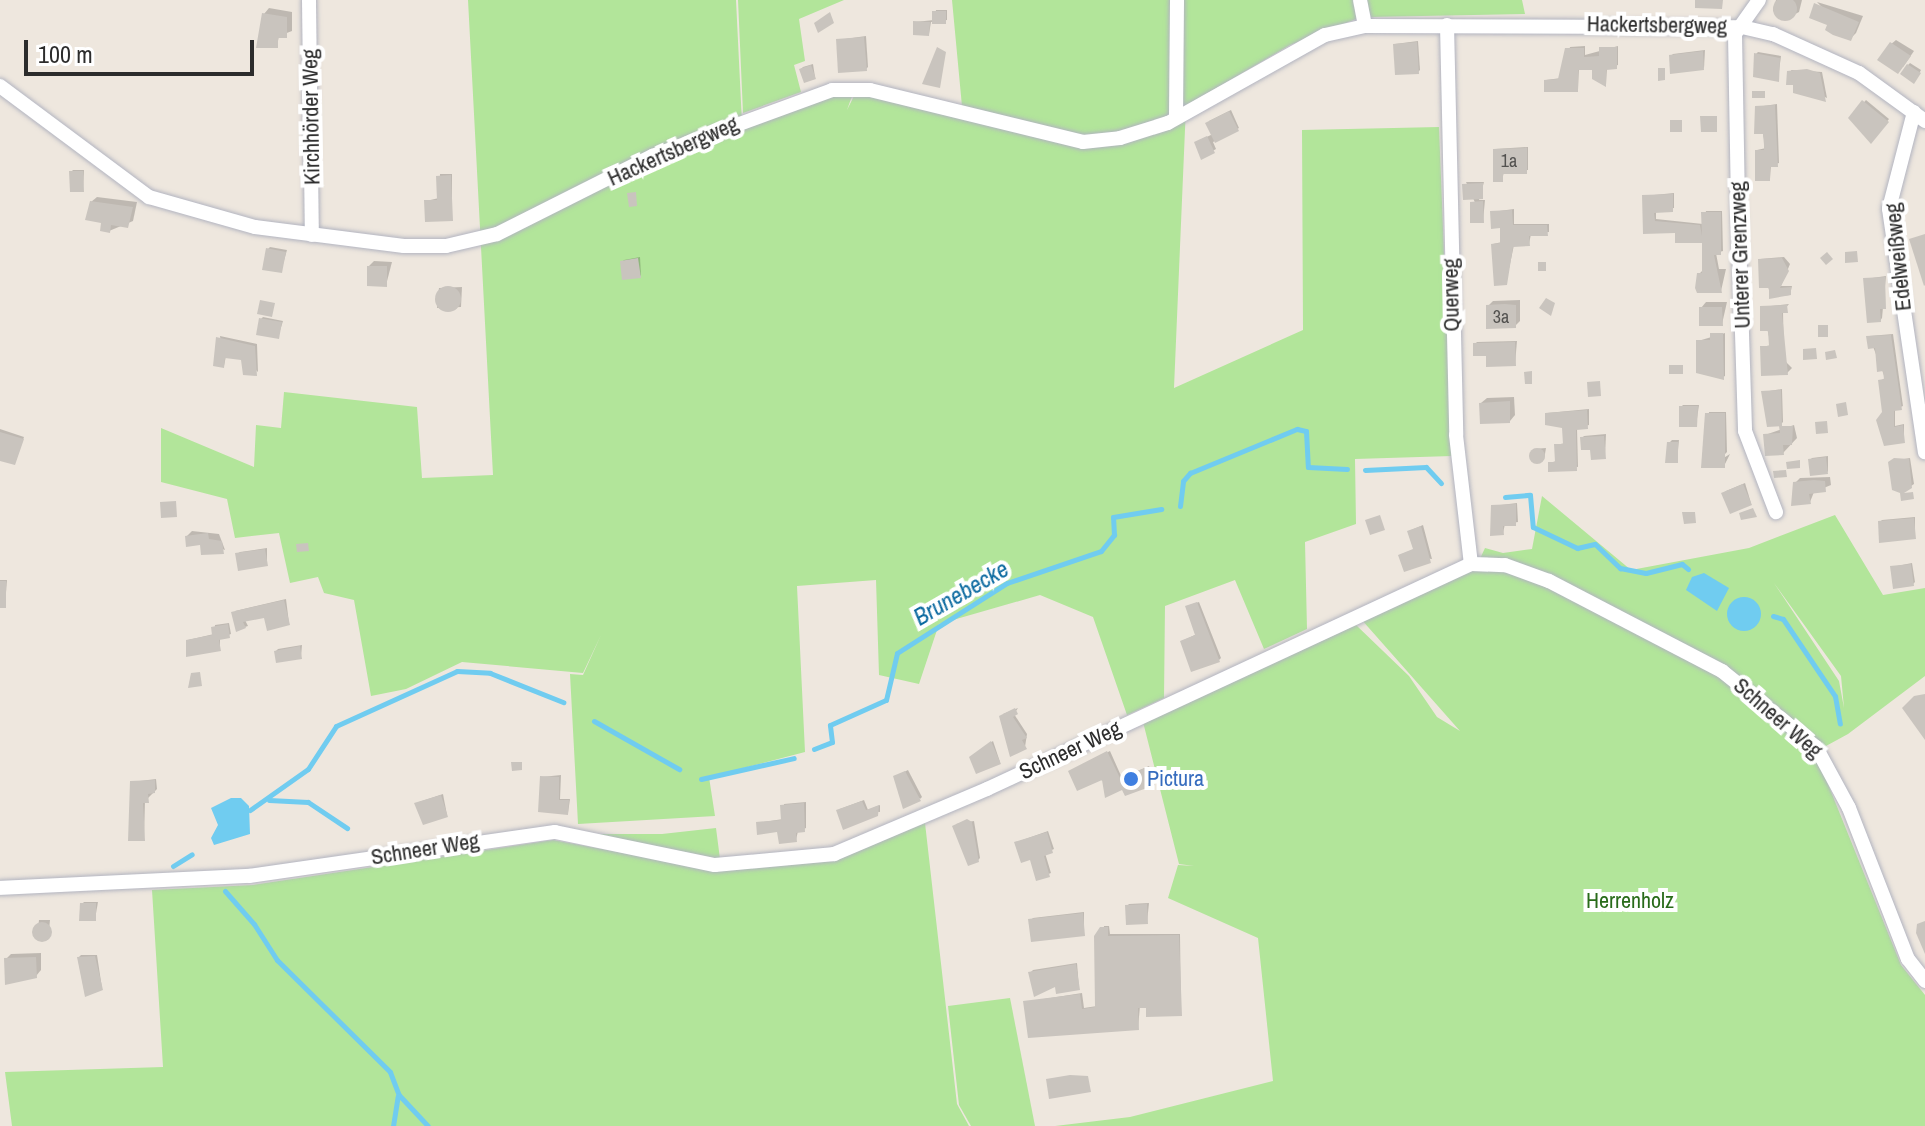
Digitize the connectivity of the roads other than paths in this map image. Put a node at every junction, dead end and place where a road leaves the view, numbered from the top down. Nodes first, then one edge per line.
1 (309, 0) edge
2 (1177, 0) edge
3 (1360, 0) edge
4 (1759, 0) edge
5 (1447, 25) junction
6 (1365, 26) junction
7 (1742, 27) junction
8 (0, 86) edge
9 (1176, 116) junction
10 (1919, 117) edge
11 (312, 235) junction
12 (1925, 452) edge
13 (1776, 512) dead end
14 (1471, 564) junction
15 (0, 888) edge
16 (1925, 981) edge

1 - 11 street, Kirchhörder Weg
2 - 9 street
3 - 6 street
4 - 7 street, Unterer Grenzweg
5 - 6 street, Hackertsbergweg
5 - 7 street, Hackertsbergweg
5 - 14 street, Querweg
6 - 9 street, Hackertsbergweg
7 - 10 street, Hackertsbergweg
7 - 13 street, Unterer Grenzweg
8 - 11 street, Hackertsbergweg
9 - 11 street, Hackertsbergweg
10 - 12 street, Edelweißweg
14 - 15 street, Schneer Weg
14 - 16 street, Schneer Weg

